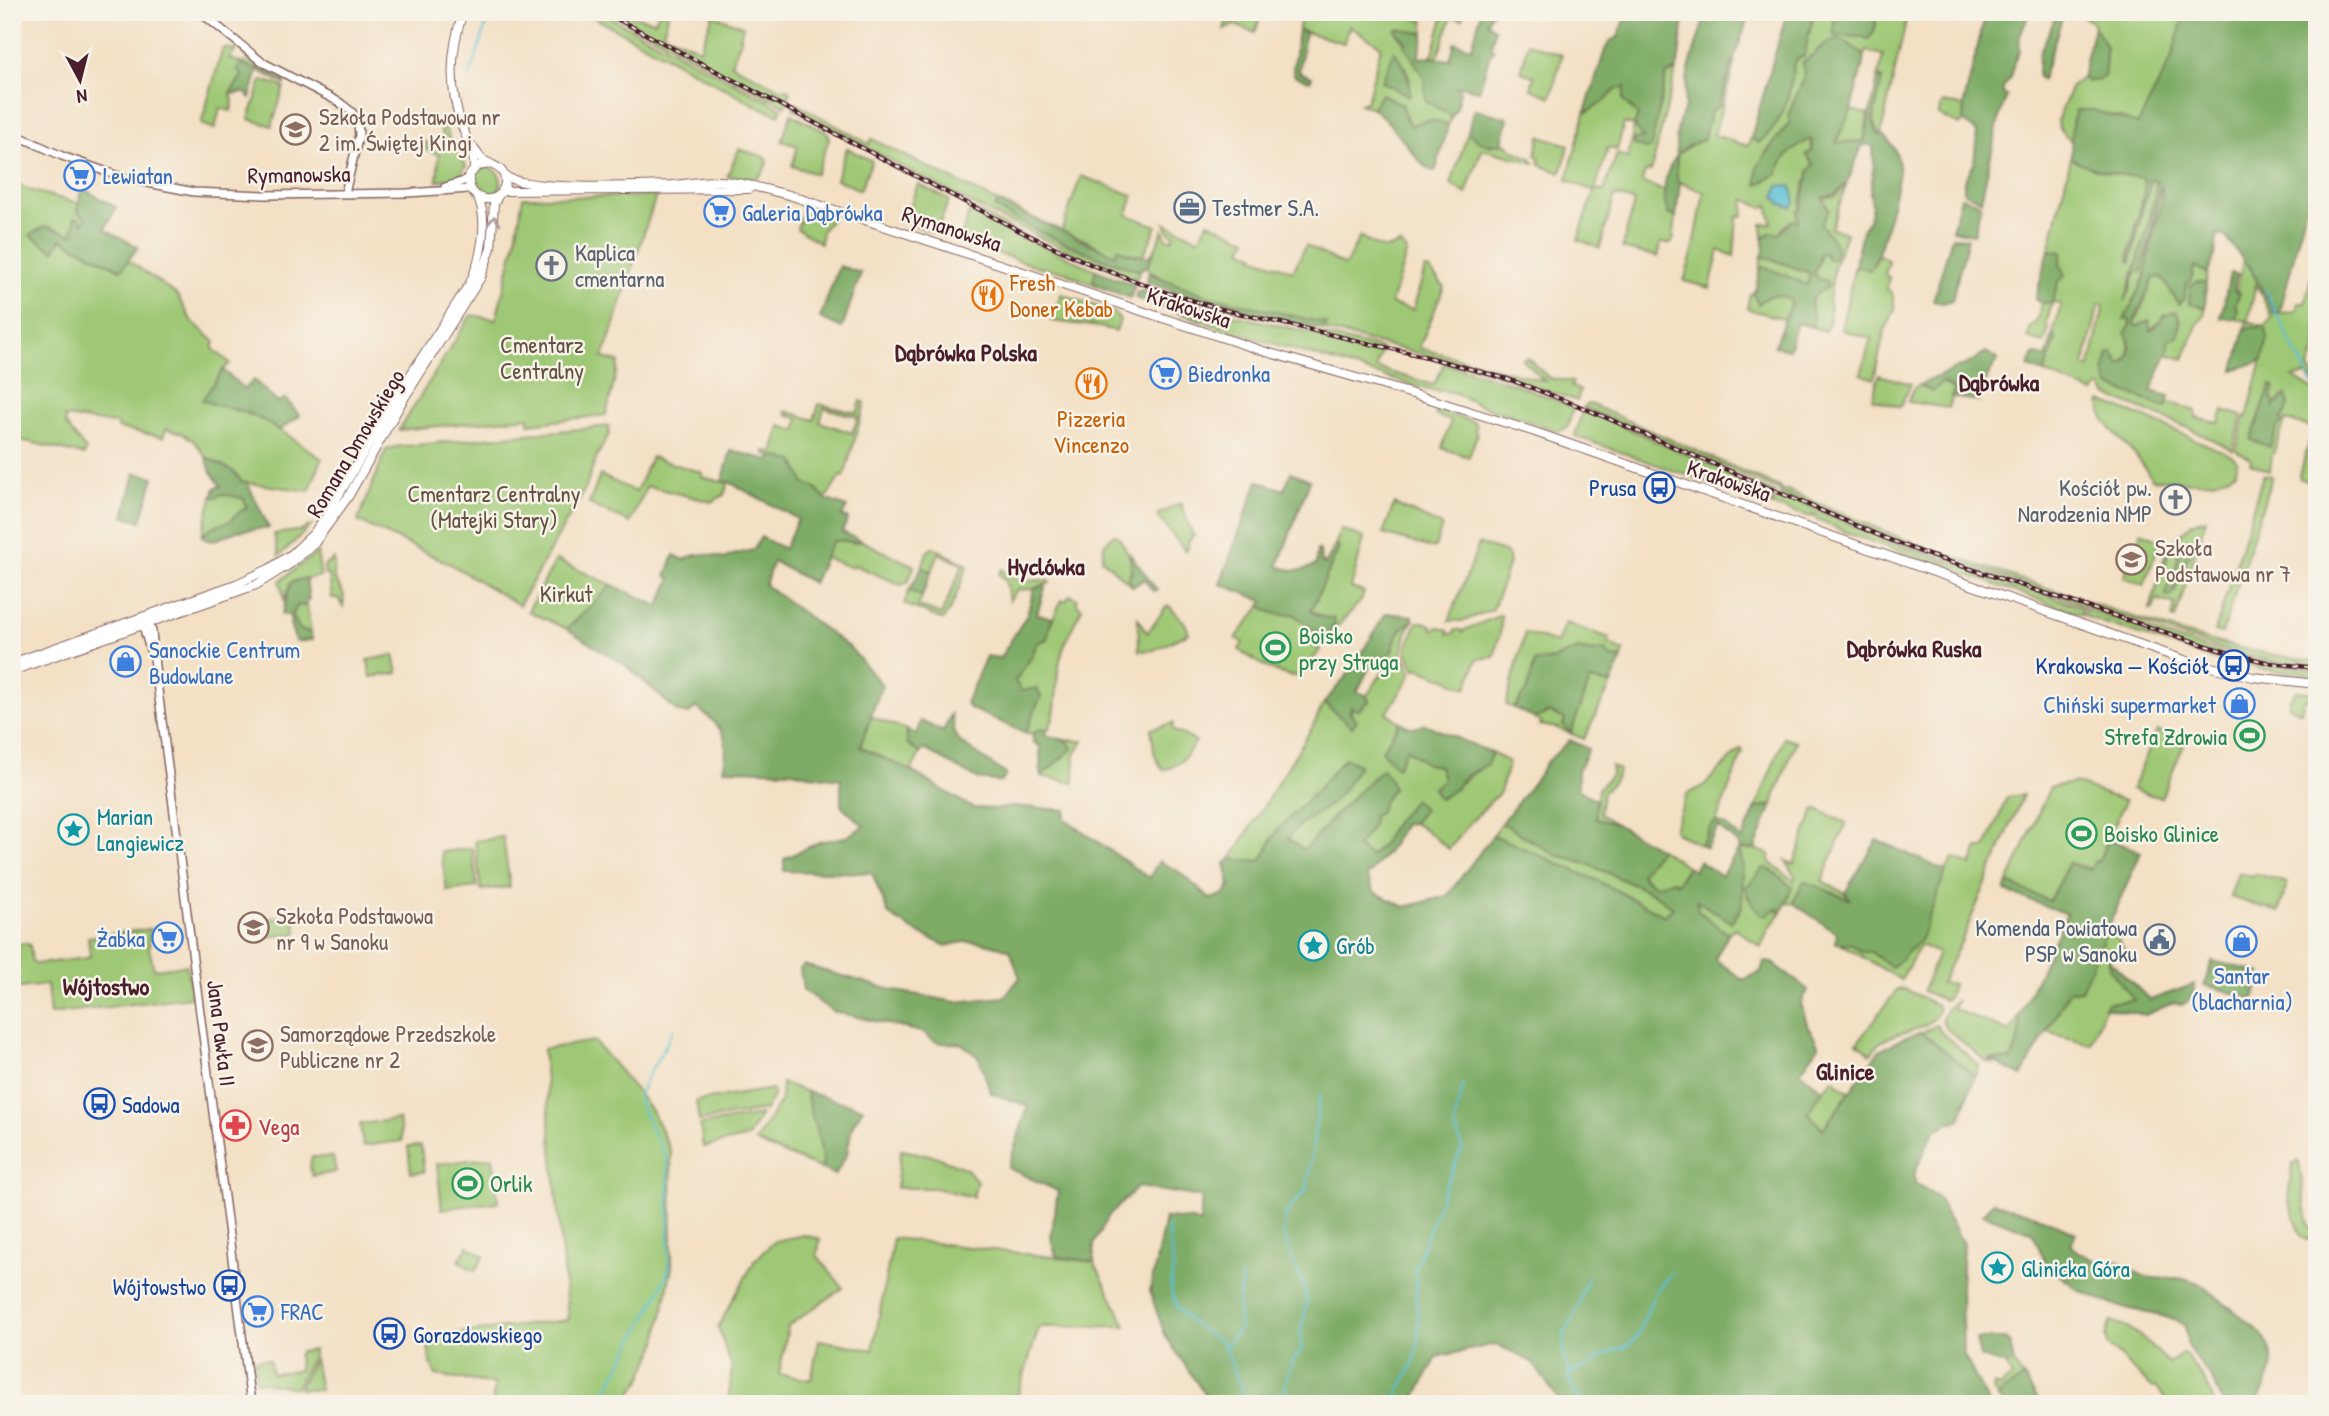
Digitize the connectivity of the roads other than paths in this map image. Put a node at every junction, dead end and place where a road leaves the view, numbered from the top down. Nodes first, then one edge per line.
1 (200, 12) edge
2 (463, 12) edge
3 (12, 133) edge
4 (468, 141) junction
5 (491, 163) junction
6 (472, 172) junction
7 (504, 175) junction
8 (470, 189) junction
9 (762, 189) junction
10 (435, 190) junction
11 (345, 193) junction
12 (500, 193) junction
13 (478, 197) junction
14 (1129, 307) joint
15 (145, 622) junction
16 (12, 663) edge
17 (12, 671) edge
18 (2317, 684) edge
19 (251, 1404) edge

1 - 11 street
2 - 4 main road
3 - 11 street, Rymanowska
4 - 5 main road
4 - 6 main road
5 - 6 main road
5 - 7 main road
6 - 8 main road
6 - 10 street, Rymanowska
7 - 9 main road, Rymanowska
7 - 12 main road
8 - 10 street, Rymanowska
8 - 13 main road
9 - 12 main road, Rymanowska
9 - 14 main road, Rymanowska
10 - 11 street, Rymanowska
12 - 13 main road
15 -> 12 main road, Romana Dmowskiego
13 - 15 main road, Romana Dmowskiego
14 - 18 main road, Krakowska
15 - 16 main road, Romana Dmowskiego
15 - 17 main road, Romana Dmowskiego
15 - 19 street, Jana Pawła II

